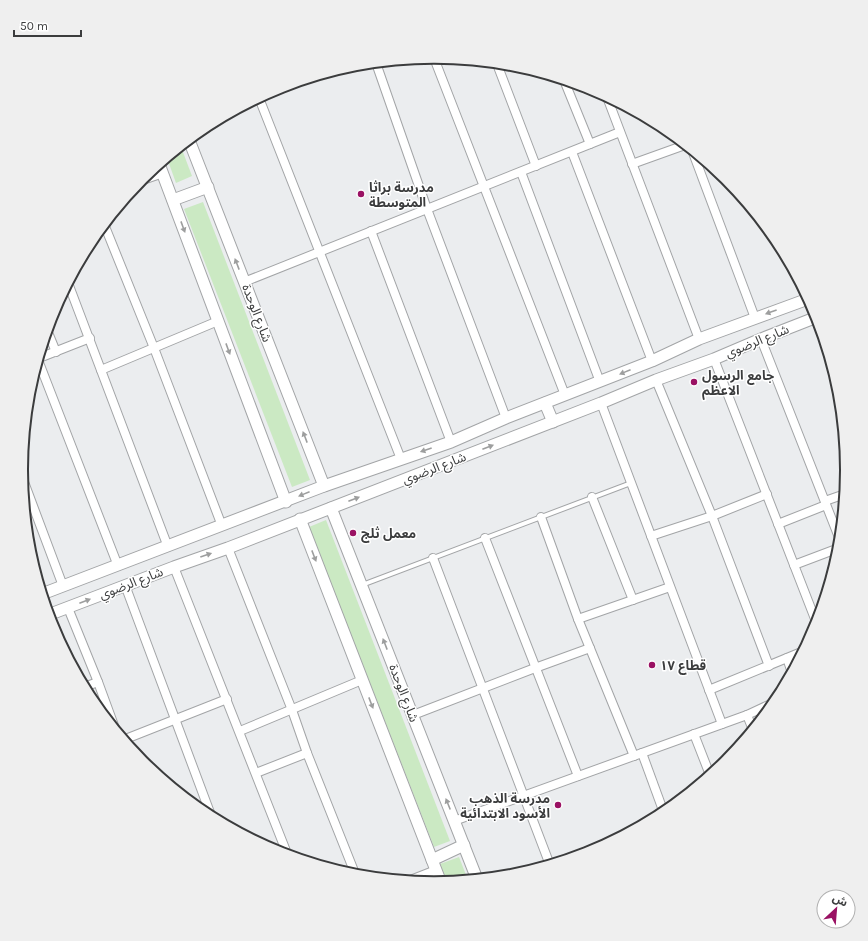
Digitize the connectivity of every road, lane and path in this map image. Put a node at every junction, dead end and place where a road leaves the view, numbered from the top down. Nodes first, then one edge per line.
1 (436, 64) edge
2 (378, 68) edge
3 (499, 70) edge
4 (567, 87) edge
5 (261, 103) edge
6 (610, 104) edge
7 (620, 132) junction
8 (590, 144) junction
9 (191, 145) edge
10 (680, 147) edge
11 (572, 152) junction
12 (696, 160) edge
13 (632, 164) junction
14 (536, 166) junction
15 (161, 169) edge
16 (520, 172) junction
17 (484, 186) junction
18 (208, 187) junction
19 (173, 200) junction
20 (427, 209) junction
21 (107, 230) edge
22 (371, 231) junction
23 (319, 252) junction
24 (244, 282) junction
25 (71, 289) edge
26 (802, 300) edge
27 (755, 318) junction
28 (811, 320) edge
29 (218, 322) junction
30 (90, 338) junction
31 (51, 339) edge
32 (699, 339) junction
33 (761, 339) junction
34 (154, 348) junction
35 (56, 352) junction
36 (45, 356) edge
37 (714, 359) junction
38 (652, 361) junction
39 (41, 368) edge
40 (102, 370) junction
41 (656, 380) junction
42 (600, 382) junction
43 (565, 395) junction
44 (545, 403) junction
45 (601, 403) junction
46 (506, 418) junction
47 (553, 422) junction
48 (451, 442) junction
49 (401, 459) junction
50 (631, 483) junction
51 (324, 486) junction
52 (766, 494) junction
53 (29, 495) edge
54 (592, 497) junction
55 (839, 497) edge
56 (286, 502) junction
57 (826, 503) junction
58 (331, 508) junction
59 (712, 516) junction
60 (541, 517) junction
61 (300, 519) junction
62 (778, 524) junction
63 (222, 526) junction
64 (836, 529) edge
65 (651, 536) junction
66 (485, 538) junction
67 (168, 547) junction
68 (228, 548) junction
69 (832, 551) edge
70 (433, 558) junction
71 (794, 565) junction
72 (118, 566) junction
73 (174, 567) junction
74 (125, 585) junction
75 (362, 585) junction
76 (63, 586) junction
77 (670, 586) junction
78 (47, 592) edge
79 (632, 600) junction
80 (68, 608) junction
81 (54, 613) edge
82 (813, 614) edge
83 (578, 619) junction
84 (590, 648) junction
85 (796, 654) edge
86 (787, 658) junction
87 (769, 666) junction
88 (790, 666) edge
89 (535, 668) junction
90 (362, 680) junction
91 (98, 682) junction
92 (89, 685) edge
93 (482, 688) junction
94 (709, 690) junction
95 (227, 699) junction
96 (764, 707) edge
97 (292, 710) junction
98 (747, 715) junction
99 (413, 716) junction
100 (111, 717) edge
101 (175, 719) junction
102 (722, 724) junction
103 (751, 724) edge
104 (240, 731) junction
105 (694, 734) junction
106 (129, 738) edge
107 (307, 753) junction
108 (638, 754) junction
109 (708, 770) edge
110 (256, 773) junction
111 (578, 776) junction
112 (524, 796) junction
113 (661, 807) edge
114 (208, 808) edge
115 (454, 821) junction
116 (464, 845) junction
117 (283, 848) edge
118 (548, 860) edge
119 (434, 865) junction
120 (353, 869) edge
121 (475, 874) edge
122 (416, 876) edge
123 (438, 876) edge

1 - 17 street
2 - 20 street
3 - 14 street
4 - 8 street
5 - 23 street
6 - 7 street
7 - 8 street
7 - 13 street
8 - 11 street
9 - 18 street, شارع الوحدة
10 - 13 street
11 - 14 street
11 - 38 street
12 - 27 street
13 - 32 street
14 - 16 street
15 - 19 street
16 - 17 street
16 - 42 street
17 - 20 street
17 - 43 street
18 - 19 street
24 -> 18 street, شارع الوحدة
19 -> 29 street
20 - 22 street
20 - 46 street
21 - 34 street
22 - 23 street
22 - 48 street
23 - 24 street
23 - 49 street
51 -> 24 street, شارع الوحدة
25 - 30 street
26 -> 27 street, شارع الرضوي
27 - 32 street, شارع الرضوي
28 - 33 street, شارع الرضوي
29 - 34 street
29 -> 56 street
30 - 35 street
30 - 40 street
31 - 35 street
32 - 38 street, شارع الرضوي
33 - 37 street, شارع الرضوي
33 - 57 street
34 - 40 street
34 - 63 street
35 - 36 street
37 - 41 street, شارع الرضوي
37 - 52 street
38 -> 42 street, شارع الرضوي
39 - 72 street
40 - 67 street
41 - 45 street, شارع الرضوي
41 - 59 street
42 - 43 street, شارع الرضوي
43 - 44 street, شارع الرضوي
44 - 46 street, شارع الرضوي
44 - 47 street
45 - 47 street, شارع الرضوي
45 - 50 street
46 - 48 street, شارع الرضوي
58 -> 47 street, شارع الرضوي
48 -> 49 street, شارع الرضوي
49 - 51 street, شارع الرضوي
50 - 54 lane
50 - 65 street
51 -> 56 street, شارع الرضوي
52 - 59 street
52 - 62 street
53 - 76 street
54 - 60 lane
54 - 79 street
55 - 57 street
56 - 63 street, شارع الرضوي
57 - 62 street
57 - 64 street
58 - 61 street, شارع الرضوي
58 - 75 street, شارع الوحدة
59 - 65 street
59 - 87 street
60 - 66 lane
60 - 83 street
61 - 68 street, شارع الرضوي
61 -> 90 street
62 - 71 street
63 - 67 street, شارع الرضوي
65 - 77 street
66 - 70 lane
66 - 89 street
67 - 72 street, شارع الرضوي
73 -> 68 street, شارع الرضوي
68 - 97 street
69 - 71 street
70 - 75 lane
70 - 93 street
71 - 82 street
72 - 76 street, شارع الرضوي
73 - 74 street, شارع الرضوي
73 - 95 street
80 -> 74 street, شارع الرضوي
74 - 101 street
99 -> 75 street, شارع الوحدة
76 - 78 street, شارع الرضوي
77 - 79 street
77 - 94 street
79 - 83 street
80 - 81 street, شارع الرضوي
80 - 91 street
83 - 84 street
84 - 89 street
84 - 108 street
85 - 86 street
86 - 87 street
86 - 88 street
87 - 94 street
89 - 93 street
89 - 111 street
90 - 97 street
90 -> 119 street
91 - 92 street
91 - 100 street
93 - 99 street
93 - 112 street
94 - 102 street
95 - 101 street
95 - 104 street
96 - 98 street
97 - 104 street
97 - 107 street
98 - 102 street
98 - 103 street
115 -> 99 street, شارع الوحدة
101 - 106 street
101 - 114 street
102 - 105 street
104 - 110 street
105 - 108 street
105 - 109 street
107 - 110 street
107 - 120 street
108 - 111 street
108 - 113 street
110 - 117 street
111 - 112 street
112 - 115 street
112 - 118 street
115 - 116 street, شارع الوحدة
116 - 119 street
116 - 121 street, شارع الوحدة
119 - 122 street
119 - 123 street

